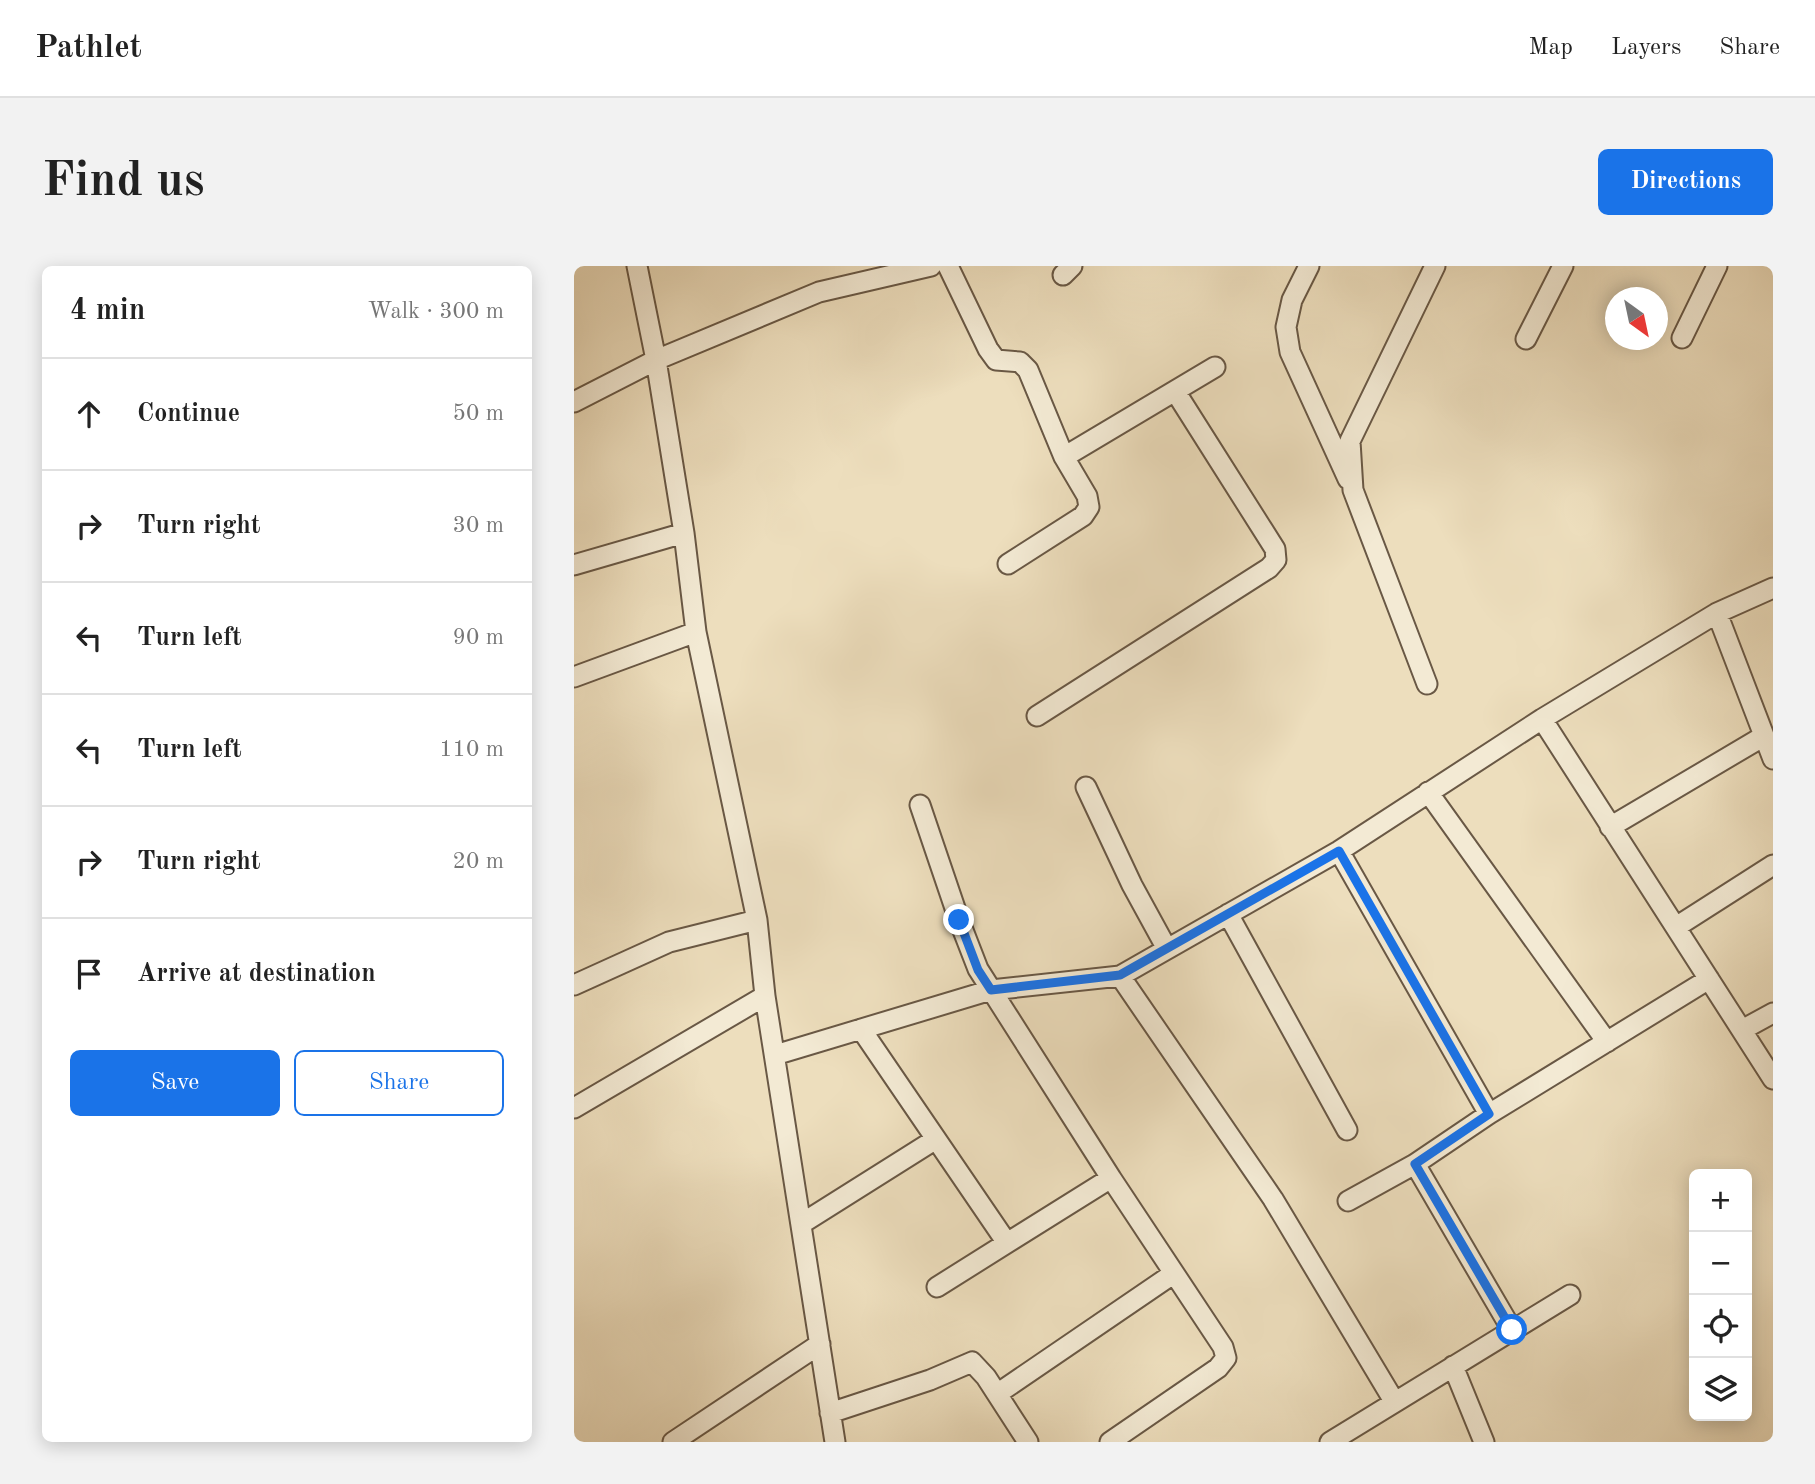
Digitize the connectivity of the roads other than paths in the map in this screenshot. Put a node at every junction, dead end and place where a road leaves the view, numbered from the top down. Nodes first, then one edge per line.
1 (637, 266) edge
2 (931, 266) edge
3 (948, 266) edge
4 (1308, 266) edge
5 (1435, 266) edge
6 (1563, 266) edge
7 (1717, 266) edge
8 (1682, 338) dead end
9 (1525, 339) dead end
10 (656, 360) junction
11 (1215, 367) dead end
12 (1175, 391) junction
13 (574, 402) edge
14 (1065, 457) junction
15 (1353, 490) junction
16 (684, 533) junction
17 (1008, 564) dead end
18 (574, 565) edge
19 (1773, 588) edge
20 (1717, 613) junction
21 (696, 632) junction
22 (574, 677) edge
23 (1427, 684) dead end
24 (1037, 716) dead end
25 (1542, 719) junction
26 (1764, 736) junction
27 (1773, 759) edge
28 (1086, 787) dead end
29 (1428, 792) junction
30 (920, 805) dead end
31 (1610, 827) junction
32 (1339, 851) junction
33 (1773, 865) edge
34 (1228, 914) junction
35 (757, 920) junction
36 (1676, 927) junction
37 (1167, 949) junction
38 (1120, 975) junction
39 (1709, 979) junction
40 (574, 985) edge
41 (991, 990) junction
42 (765, 996) junction
43 (1773, 1013) edge
44 (862, 1029) junction
45 (1742, 1030) junction
46 (1607, 1042) junction
47 (775, 1055) junction
48 (1773, 1079) edge
49 (574, 1108) edge
50 (1489, 1114) junction
51 (1347, 1130) dead end
52 (936, 1139) junction
53 (1415, 1164) junction
54 (1111, 1178) junction
55 (1348, 1202) dead end
56 (801, 1224) junction
57 (1007, 1243) junction
58 (1173, 1273) junction
59 (937, 1287) dead end
60 (1570, 1295) dead end
61 (1512, 1330) junction
62 (820, 1344) junction
63 (1453, 1366) junction
64 (997, 1394) junction
65 (1394, 1401) junction
66 (830, 1413) junction
67 (673, 1442) edge
68 (835, 1442) edge
69 (1028, 1442) edge
70 (1110, 1442) edge
71 (1330, 1442) edge
72 (1484, 1442) edge

1 - 10 street
2 - 10 street
3 - 14 street
4 - 15 street
5 - 15 street
6 - 9 street
7 - 8 street
10 - 13 street
10 - 16 street
11 - 12 street
12 - 14 street
12 - 24 street
14 - 17 street
15 - 23 street
16 - 18 street
16 - 21 street
19 - 20 street
20 - 25 street
20 - 26 street
21 - 22 street
21 - 35 street
25 - 29 street
25 - 31 street
26 - 27 street
26 - 31 street
28 - 37 street
29 - 32 street
29 - 46 street
30 - 41 street
31 - 36 street
32 - 34 street
32 - 50 street
33 - 36 street
34 - 37 street
34 - 51 street
35 - 40 street
35 - 42 street
36 - 39 street
37 - 38 street
38 - 41 street
38 - 65 street
39 - 45 street
39 - 46 street
41 - 44 street
41 - 54 street
42 - 47 street
42 - 49 street
43 - 45 street
44 - 47 street
44 - 52 street
45 - 48 street
46 - 50 street
47 - 56 street
50 - 53 street
52 - 56 street
52 - 57 street
53 - 55 street
53 - 61 street
54 - 57 street
54 - 58 street
56 - 62 street
57 - 59 street
58 - 64 street
58 - 70 street
60 - 61 street
61 - 63 street
62 - 66 street
62 - 67 street
63 - 65 street
63 - 72 street
64 - 66 street
64 - 69 street
65 - 71 street
66 - 68 street

